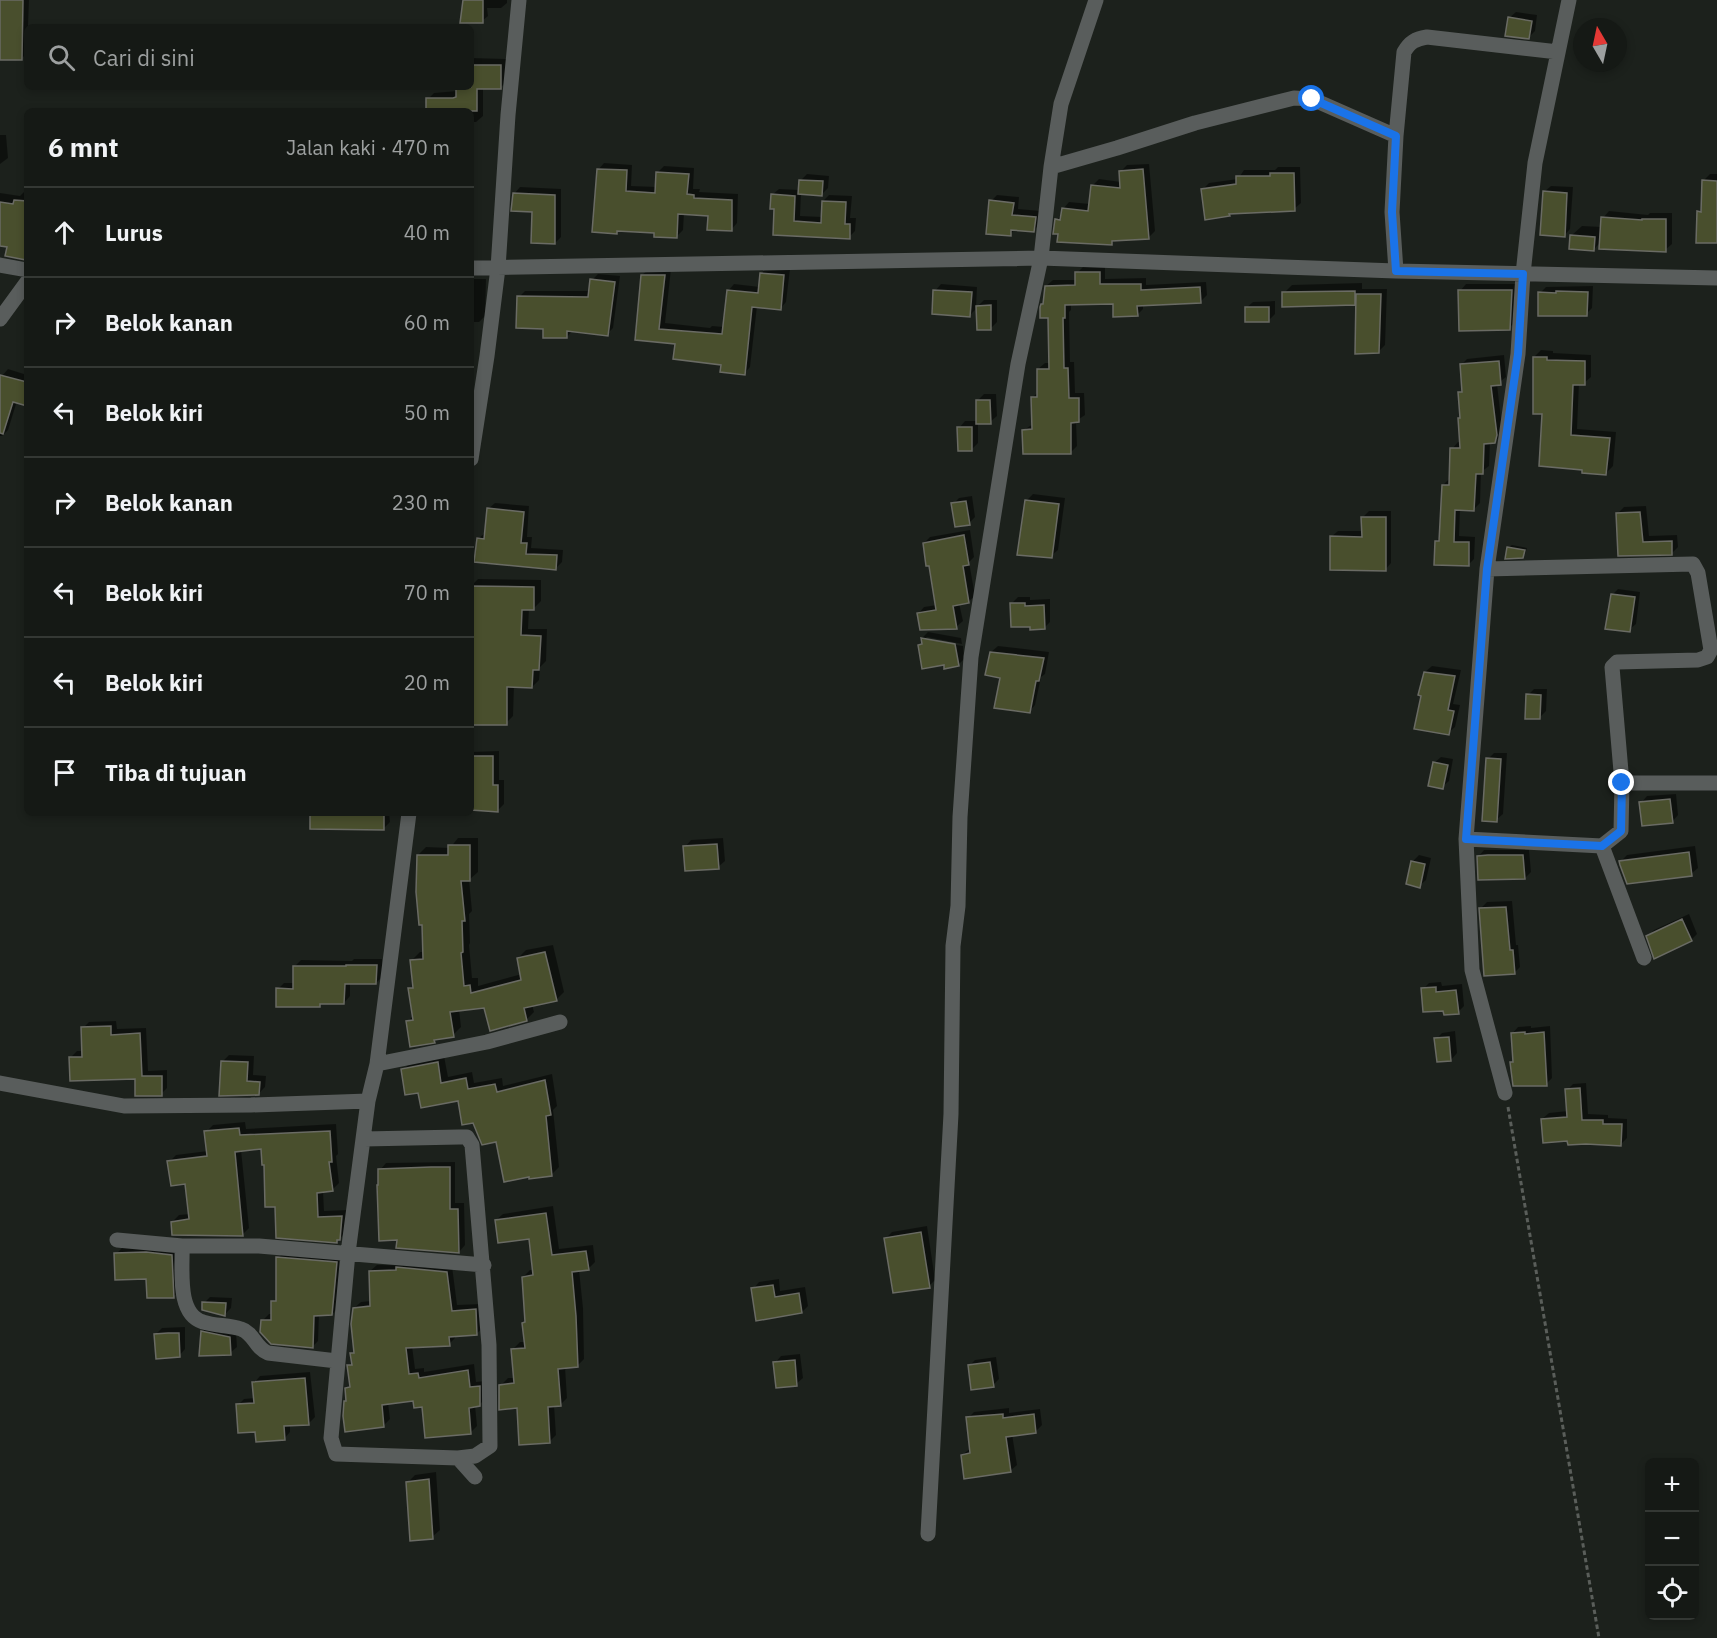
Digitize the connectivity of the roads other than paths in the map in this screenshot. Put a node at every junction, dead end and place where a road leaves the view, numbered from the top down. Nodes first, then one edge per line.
1 (519, 0) edge
2 (1096, 0) edge
3 (1569, 0) edge
4 (1558, 52) junction
5 (1396, 136) junction
6 (1051, 167) junction
7 (1041, 258) junction
8 (0, 265) edge
9 (474, 268) edge
10 (498, 268) junction
11 (24, 269) edge
12 (1396, 271) junction
13 (1523, 274) junction
14 (1717, 278) edge
15 (24, 286) edge
16 (0, 319) edge
17 (474, 440) edge
18 (1487, 569) junction
19 (1622, 783) junction
20 (1717, 783) edge
21 (409, 816) edge
22 (1466, 839) junction
23 (1602, 846) junction
24 (1644, 958) dead end
25 (560, 1022) dead end
26 (377, 1064) junction
27 (0, 1083) edge
28 (1505, 1093) road end
29 (368, 1101) junction
30 (364, 1139) junction
31 (117, 1240) dead end
32 (182, 1245) junction
33 (348, 1253) junction
34 (484, 1265) junction
35 (337, 1361) junction
36 (458, 1458) junction
37 (475, 1477) dead end
38 (928, 1534) dead end

1 - 10 street
2 - 6 street
3 - 4 street
4 - 5 street
4 - 13 street
5 - 6 street
5 - 12 street
6 - 7 street
7 - 10 street
7 - 12 street
7 - 38 street
8 - 11 street
9 - 10 street
10 - 17 street
12 - 13 street
13 - 14 street
13 - 18 street
15 - 16 street
18 - 19 street
18 - 22 street
19 - 20 street
19 - 23 street
21 - 26 street
22 - 23 street
22 - 28 street
23 - 24 street
25 - 26 street
26 - 29 street
27 - 29 street
29 - 30 street
30 - 33 street
30 - 34 street
31 - 32 street
32 - 33 street
32 - 35 street
33 - 34 street
33 - 35 street
34 - 36 street
35 - 36 street
36 - 37 street

